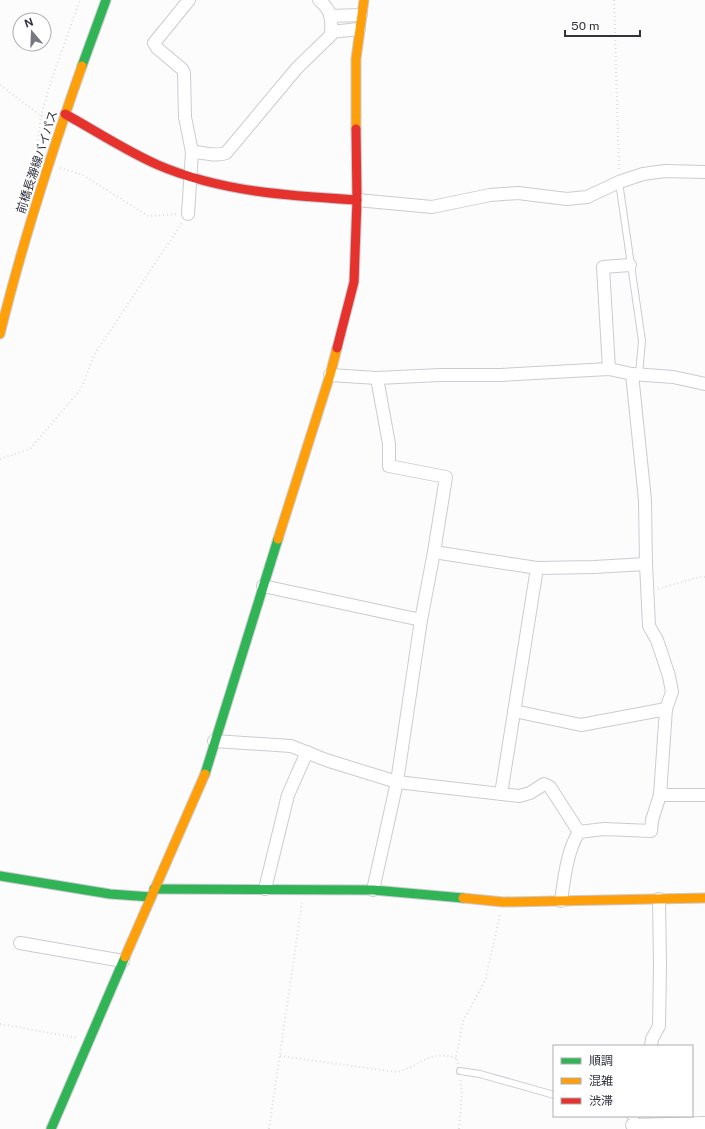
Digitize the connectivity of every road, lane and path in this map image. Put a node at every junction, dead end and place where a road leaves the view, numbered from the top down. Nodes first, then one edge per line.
1 (80, 0) edge
2 (106, 0) edge
3 (189, 0) edge
4 (319, 0) edge
5 (364, 0) edge
6 (614, 0) edge
7 (361, 15) junction
8 (330, 16) junction
9 (359, 29) junction
10 (331, 32) junction
11 (0, 85) edge
12 (65, 114) junction
13 (41, 116) junction
14 (37, 152) dead end
15 (192, 152) junction
16 (48, 164) junction
17 (705, 172) edge
18 (191, 177) junction
19 (619, 182) junction
20 (357, 200) junction
21 (188, 214) junction
22 (630, 265) junction
23 (0, 334) edge
24 (609, 368) junction
25 (330, 374) junction
26 (636, 374) junction
27 (376, 378) junction
28 (705, 384) edge
29 (0, 459) edge
30 (434, 552) junction
31 (646, 564) junction
32 (537, 568) junction
33 (705, 577) edge
34 (263, 586) junction
35 (647, 592) junction
36 (421, 620) junction
37 (666, 709) junction
38 (514, 711) junction
39 (214, 741) junction
40 (307, 752) junction
41 (397, 782) junction
42 (501, 794) junction
43 (660, 795) junction
44 (705, 795) edge
45 (579, 832) junction
46 (0, 876) edge
47 (265, 889) junction
48 (304, 890) junction
49 (373, 890) junction
50 (153, 893) junction
51 (705, 898) edge
52 (659, 899) junction
53 (561, 901) junction
54 (503, 902) junction
55 (20, 943) dead end
56 (123, 961) junction
57 (0, 1024) edge
58 (89, 1040) junction
59 (651, 1045) edge
60 (280, 1056) junction
61 (456, 1058) junction
62 (460, 1071) junction
63 (553, 1094) edge
64 (633, 1121) edge
65 (705, 1123) edge
66 (51, 1129) edge
67 (269, 1129) edge
68 (458, 1129) edge

1 - 13 path
2 - 12 street, 前橋長瀞線バイパス
3 - 15 street
4 - 8 street
5 - 7 street
6 - 19 path
7 - 8 street
7 - 9 street
8 - 10 street
9 - 10 street
9 - 20 street
10 - 15 street
11 - 13 path
12 - 13 path
12 - 16 street, 前橋長瀞線バイパス
12 - 18 street
13 - 14 path
15 - 18 street
16 - 21 path
16 - 23 street, 前橋長瀞線バイパス
17 - 19 street
18 - 20 street
18 - 21 street
19 - 20 street
19 - 22 lane
20 - 25 street
21 - 29 path
22 - 24 street
22 - 26 lane
24 - 26 street
24 - 27 street
25 - 27 street
25 - 34 street
26 - 28 street
26 - 31 street
27 - 30 street
30 - 32 street
30 - 36 street
31 - 32 street
31 - 35 street
32 - 38 street
33 - 35 path
34 - 36 street
34 - 39 street
35 - 37 street
36 - 41 street
37 - 38 street
37 - 43 street
38 - 42 street
39 - 40 street
39 - 50 street
40 - 41 street
40 - 47 street
41 - 42 street
41 - 49 street
42 - 45 street
43 - 44 street
43 - 45 street
45 - 53 street
46 - 50 street
47 - 48 street
47 - 50 street
48 - 49 street
48 - 60 path
49 - 54 street
50 - 56 street
51 - 52 street
52 - 53 street
52 - 59 street
53 - 54 street
54 - 61 path
55 - 56 street
56 - 58 street
57 - 58 path
58 - 66 street
60 - 61 path
60 - 67 path
61 - 62 path
62 - 63 lane
62 - 68 path
64 - 65 street

